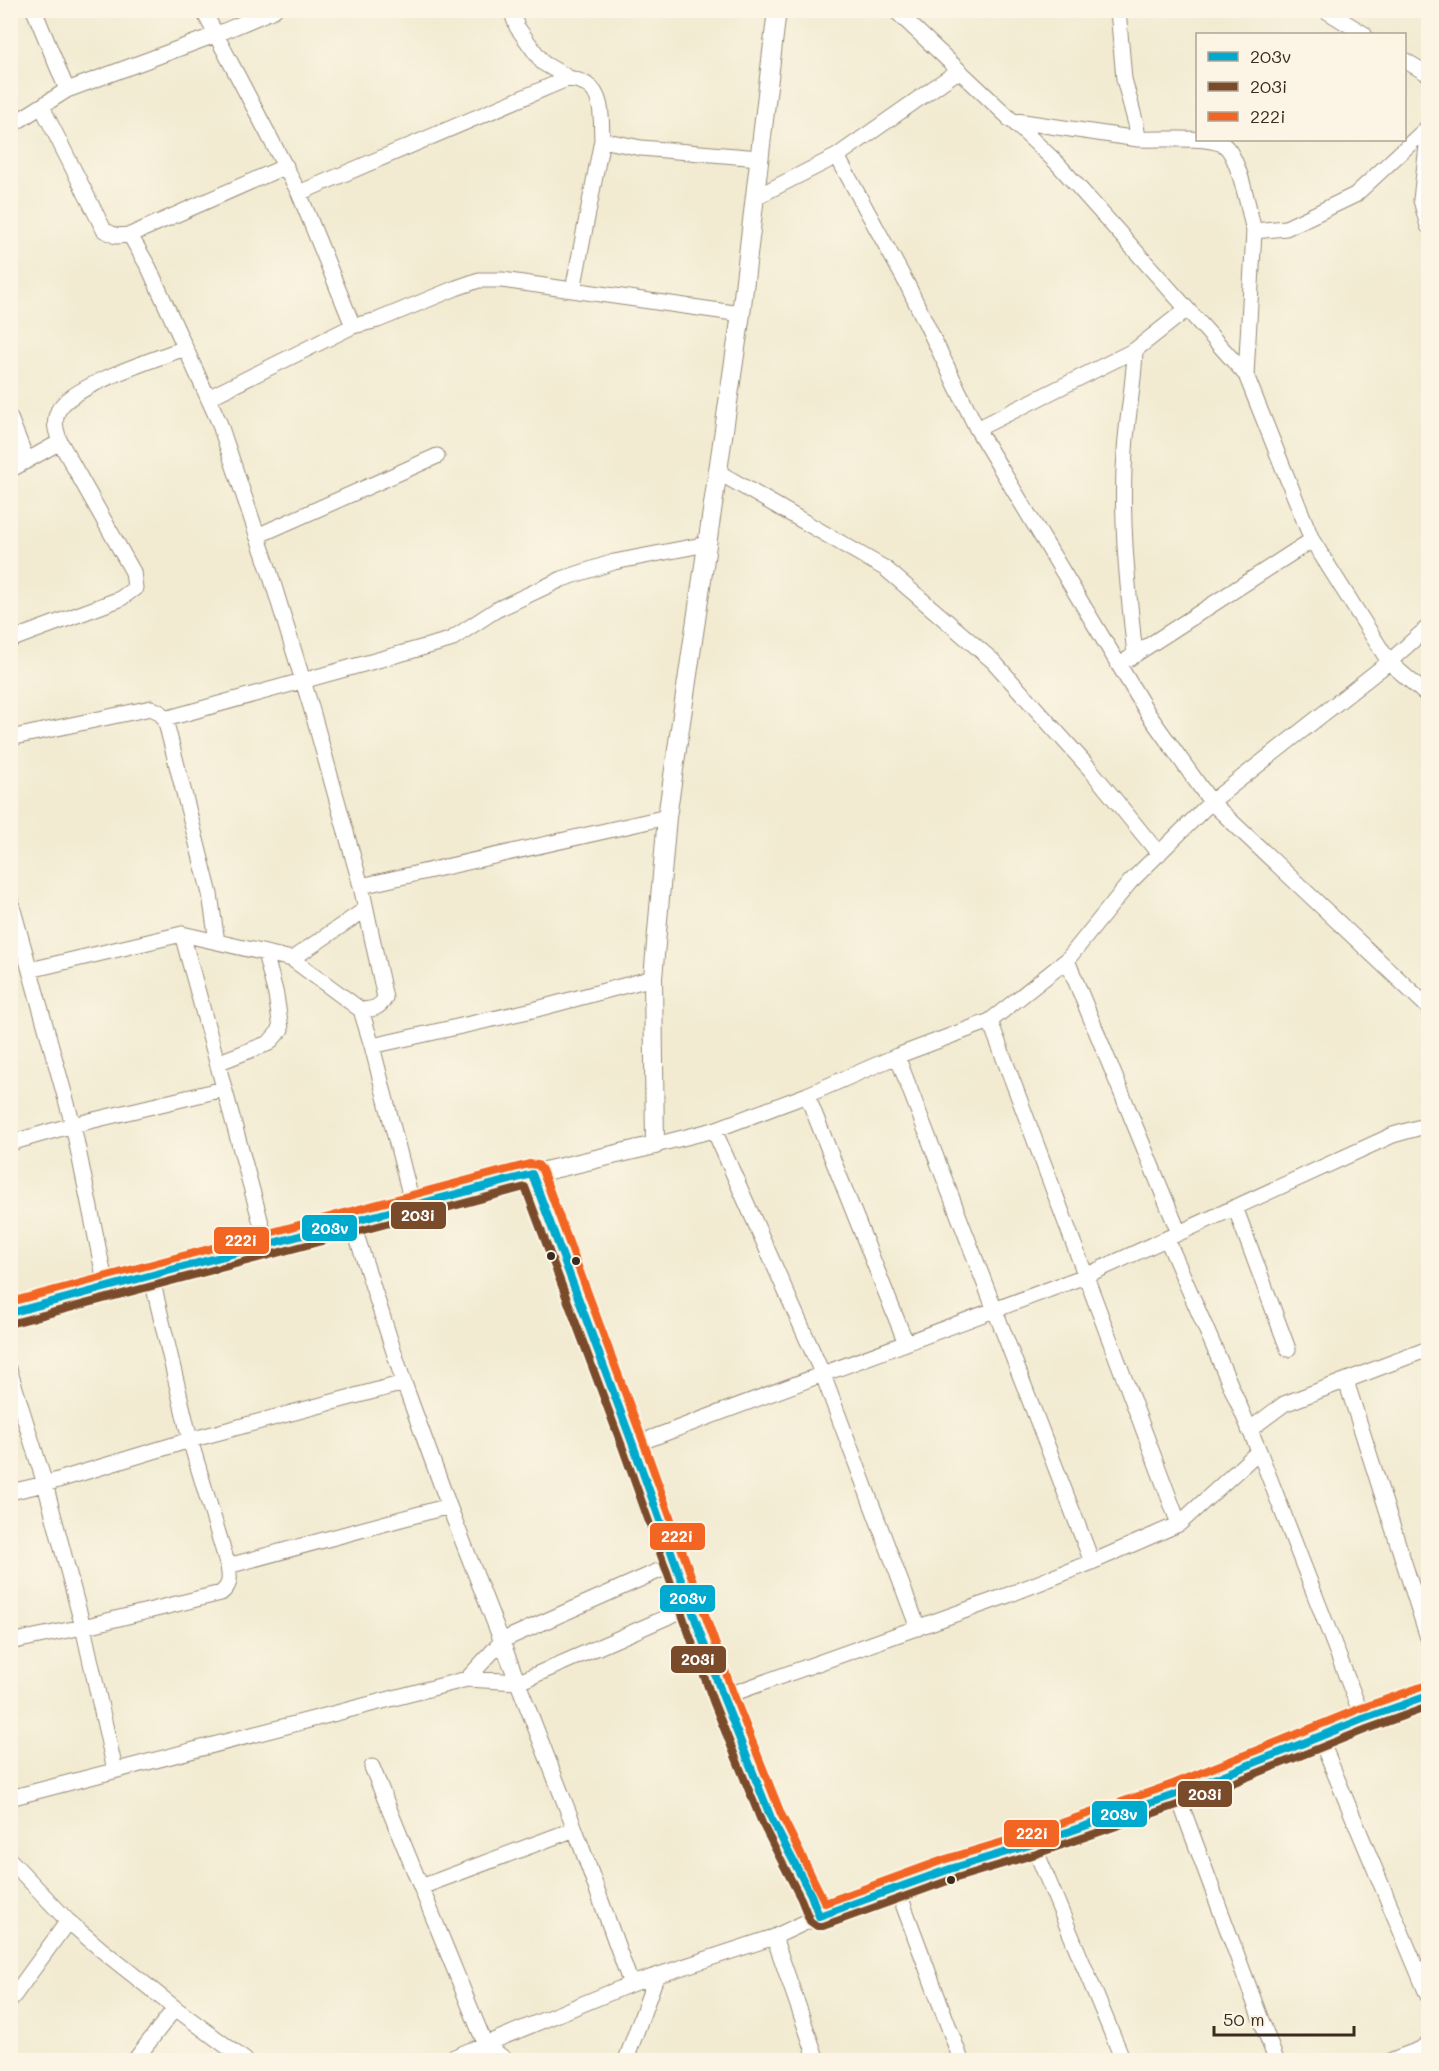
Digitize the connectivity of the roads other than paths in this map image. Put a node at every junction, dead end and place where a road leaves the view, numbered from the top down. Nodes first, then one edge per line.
1 (34, 10) edge
2 (203, 10) edge
3 (274, 10) edge
4 (511, 10) edge
5 (777, 10) edge
6 (895, 10) edge
7 (1118, 10) edge
8 (1325, 10) edge
9 (1362, 33) edge
10 (215, 35) junction
11 (1406, 61) edge
12 (958, 71) junction
13 (1428, 74) edge
14 (569, 78) junction
15 (67, 90) junction
16 (42, 107) junction
17 (1010, 120) junction
18 (10, 126) edge
19 (1428, 127) edge
20 (1428, 136) edge
21 (1138, 139) junction
22 (602, 140) junction
23 (1196, 140) edge
24 (1212, 141) edge
25 (837, 156) junction
26 (759, 158) junction
27 (286, 166) junction
28 (299, 194) junction
29 (754, 198) junction
30 (1428, 226) edge
31 (1254, 231) junction
32 (130, 235) junction
33 (573, 290) junction
34 (1187, 309) junction
35 (741, 314) junction
36 (353, 326) junction
37 (185, 348) junction
38 (1135, 350) junction
39 (1246, 375) junction
40 (208, 398) junction
41 (10, 418) edge
42 (977, 429) junction
43 (60, 442) junction
44 (437, 456) dead end
45 (27, 461) junction
46 (10, 470) edge
47 (718, 472) junction
48 (257, 536) junction
49 (1312, 540) junction
50 (707, 544) junction
51 (1428, 627) edge
52 (10, 640) edge
53 (1135, 655) junction
54 (1389, 662) junction
55 (1119, 666) junction
56 (303, 681) junction
57 (1428, 696) edge
58 (165, 720) junction
59 (10, 738) edge
60 (1211, 802) junction
61 (667, 817) junction
62 (1159, 854) junction
63 (361, 886) junction
64 (10, 899) edge
65 (366, 909) junction
66 (182, 934) junction
67 (16, 935) edge
68 (216, 942) junction
69 (265, 953) junction
70 (292, 959) junction
71 (1067, 960) junction
72 (30, 970) junction
73 (653, 978) junction
74 (1428, 1007) edge
75 (361, 1010) junction
76 (990, 1021) junction
77 (372, 1046) junction
78 (897, 1056) junction
79 (217, 1064) junction
80 (224, 1089) junction
81 (807, 1095) junction
82 (73, 1125) junction
83 (1428, 1125) edge
84 (714, 1130) junction
85 (10, 1143) edge
86 (655, 1145) junction
87 (532, 1174) junction
88 (412, 1206) junction
89 (1235, 1207) junction
90 (352, 1222) junction
91 (1173, 1236) junction
92 (267, 1245) junction
93 (152, 1275) junction
94 (1085, 1276) junction
95 (106, 1286) junction
96 (994, 1310) junction
97 (10, 1313) edge
98 (906, 1343) junction
99 (1288, 1349) dead end
100 (1428, 1349) edge
101 (10, 1372) edge
102 (823, 1375) junction
103 (1346, 1381) junction
104 (404, 1383) junction
105 (1249, 1430) junction
106 (190, 1440) junction
107 (633, 1445) junction
108 (1259, 1451) junction
109 (45, 1484) junction
110 (10, 1492) edge
111 (449, 1506) junction
112 (1179, 1524) junction
113 (1092, 1562) junction
114 (674, 1564) junction
115 (228, 1566) junction
116 (690, 1607) junction
117 (83, 1627) junction
118 (918, 1628) junction
119 (1428, 1638) edge
120 (503, 1640) junction
121 (10, 1642) edge
122 (467, 1679) junction
123 (519, 1682) junction
124 (1428, 1696) edge
125 (723, 1698) junction
126 (1363, 1719) junction
127 (1320, 1738) junction
128 (372, 1767) dead end
129 (115, 1770) junction
130 (1177, 1794) junction
131 (10, 1798) edge
132 (575, 1829) junction
133 (1033, 1844) junction
134 (10, 1860) edge
135 (421, 1887) junction
136 (897, 1888) junction
137 (819, 1916) junction
138 (68, 1922) junction
139 (774, 1937) junction
140 (656, 1977) junction
141 (631, 1984) junction
142 (1428, 1995) edge
143 (10, 2001) edge
144 (175, 2008) junction
145 (485, 2044) junction
146 (1421, 2051) edge
147 (135, 2061) edge
148 (245, 2061) edge
149 (447, 2061) edge
150 (506, 2061) edge
151 (626, 2061) edge
152 (817, 2061) edge
153 (961, 2061) edge
154 (1123, 2061) edge
155 (1276, 2061) edge
156 (1392, 2061) edge

1 - 15 street
2 - 10 street
3 - 10 street
4 - 14 street
5 - 26 street
6 - 12 street
7 - 21 street
8 - 9 street
10 - 15 street
10 - 27 street
11 - 13 street
12 - 17 street
12 - 25 street
14 - 22 street
14 - 28 street
15 - 16 street
16 - 18 street
16 - 32 street
17 - 21 street
17 - 34 street
19 - 31 street
20 - 30 street
21 - 23 street
22 - 26 street
22 - 33 street
24 - 31 street
25 - 29 street
25 - 42 street
26 - 29 street
27 - 28 street
27 - 32 street
28 - 36 street
29 - 35 street
31 - 39 street
32 - 37 street
33 - 35 street
33 - 36 street
34 - 38 street
34 - 39 street
35 - 47 street
36 - 40 street
37 - 40 street
37 - 43 street
38 - 42 street
38 - 53 street
39 - 49 street
40 - 48 street
41 - 45 street
42 - 55 street
43 - 45 street
43 - 52 street
44 - 48 street
45 - 46 street
47 - 50 street
47 - 62 street
48 - 56 street
49 - 53 street
49 - 54 street
50 - 56 street
50 - 61 street
51 - 54 street
53 - 55 street
54 - 57 street
54 - 60 street
55 - 60 street
56 - 58 street
56 - 63 street
58 - 59 street
58 - 68 street
60 - 62 street
60 - 74 street
61 - 63 street
61 - 73 street
62 - 71 street
63 - 65 street
64 - 67 street
65 - 70 street
65 - 75 street
66 - 68 street
66 - 72 street
66 - 79 street
67 - 72 street
68 - 69 street
69 - 70 street
69 - 79 street
70 - 75 street
71 - 76 street
71 - 91 street
72 - 82 street
73 - 77 street
73 - 86 street
75 - 77 street
76 - 78 street
76 - 94 street
77 - 88 street
78 - 81 street
78 - 96 street
79 - 80 street
80 - 82 street
80 - 92 street
81 - 84 street
81 - 98 street
82 - 85 street
82 - 95 street
83 - 89 street
84 - 86 street
84 - 102 street
86 - 87 street
87 - 88 street
87 - 107 street
88 - 90 street
89 - 91 street
89 - 99 street
90 - 92 street
90 - 104 street
91 - 94 street
91 - 105 street
92 - 93 street
93 - 95 street
93 - 106 street
94 - 96 street
94 - 112 street
95 - 97 street
96 - 98 street
96 - 113 street
98 - 102 street
100 - 103 street
101 - 109 street
102 - 107 street
102 - 118 street
103 - 105 street
103 - 119 street
104 - 106 street
104 - 111 street
105 - 108 street
106 - 109 street
106 - 115 street
107 - 114 street
108 - 112 street
108 - 126 street
109 - 110 street
109 - 117 street
111 - 115 street
111 - 120 street
112 - 113 street
113 - 118 street
114 - 116 street
114 - 120 street
115 - 117 street
116 - 123 street
116 - 125 street
117 - 121 street
117 - 129 street
118 - 125 street
120 - 122 street
120 - 123 street
122 - 123 street
122 - 129 street
123 - 132 street
124 - 126 street
125 - 137 street
126 - 127 street
127 - 130 street
127 - 142 street
128 - 135 street
129 - 131 street
130 - 133 street
130 - 155 street
132 - 135 street
132 - 141 street
133 - 136 street
133 - 154 street
134 - 138 street
135 - 145 street
136 - 137 street
136 - 153 street
137 - 139 street
138 - 143 street
138 - 144 street
139 - 140 street
139 - 152 street
140 - 141 street
140 - 151 street
141 - 145 street
144 - 147 street
144 - 148 street
145 - 149 street
145 - 150 street
146 - 156 street

